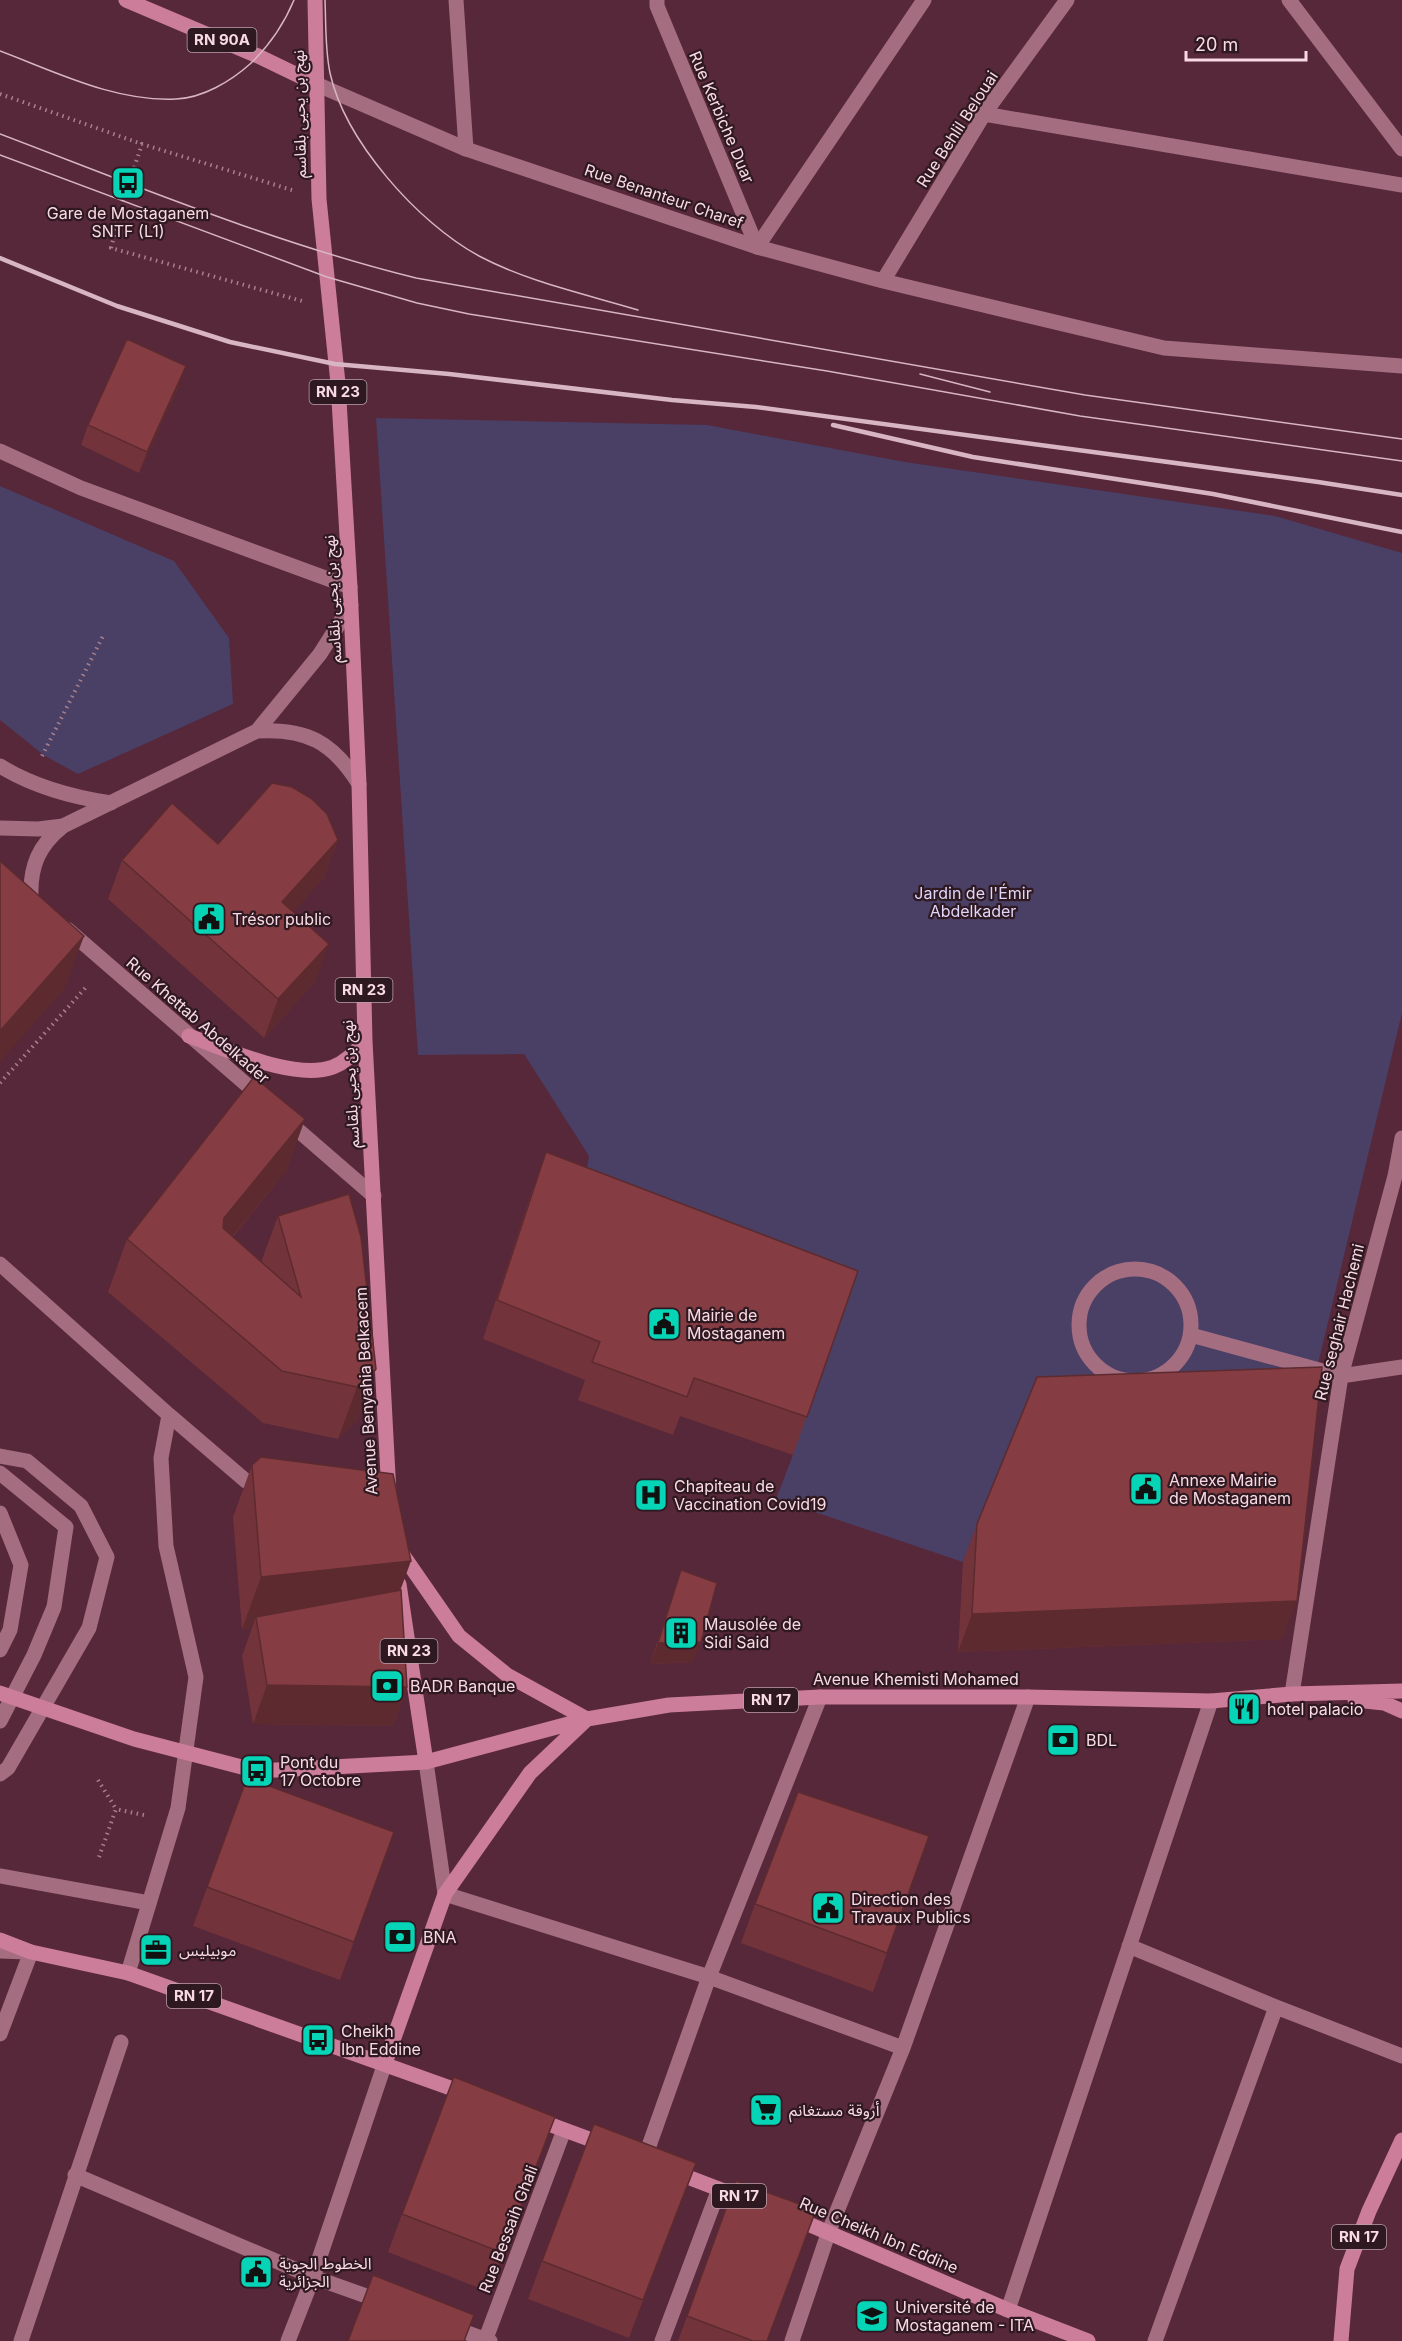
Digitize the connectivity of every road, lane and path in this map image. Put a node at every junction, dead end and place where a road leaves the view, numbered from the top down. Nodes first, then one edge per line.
1 (126, 0) edge
2 (315, 0) edge
3 (456, 0) edge
4 (657, 0) edge
5 (924, 0) edge
6 (1067, 0) edge
7 (1289, 0) edge
8 (316, 84) junction
9 (0, 94) edge
10 (984, 114) junction
11 (142, 144) junction
12 (466, 149) junction
13 (1402, 149) edge
14 (1402, 185) edge
15 (319, 199) junction
16 (757, 247) junction
17 (883, 281) junction
18 (329, 309) junction
19 (1402, 366) edge
20 (0, 451) edge
21 (350, 587) junction
22 (351, 604) junction
23 (103, 636) dead end
24 (257, 731) junction
25 (0, 766) edge
26 (29, 781) junction
27 (359, 784) junction
28 (111, 803) junction
29 (63, 826) junction
30 (0, 828) edge
31 (15, 883) edge
32 (56, 919) edge
33 (107, 964) junction
34 (189, 1036) junction
35 (365, 1041) junction
36 (0, 1083) edge
37 (1402, 1138) edge
38 (1398, 1176) edge
39 (374, 1196) junction
40 (0, 1264) edge
41 (1191, 1335) junction
42 (1402, 1367) edge
43 (1341, 1376) junction
44 (170, 1414) junction
45 (0, 1456) edge
46 (0, 1473) edge
47 (279, 1488) edge
48 (386, 1502) edge
49 (0, 1513) edge
50 (0, 1650) edge
51 (1402, 1691) edge
52 (0, 1693) edge
53 (1292, 1694) junction
54 (820, 1697) junction
55 (1028, 1697) junction
56 (1211, 1701) junction
57 (1402, 1711) edge
58 (587, 1719) junction
59 (0, 1721) edge
60 (426, 1762) junction
61 (0, 1774) edge
62 (98, 1780) dead end
63 (116, 1809) junction
64 (174, 1821) junction
65 (99, 1857) dead end
66 (0, 1876) edge
67 (445, 1894) junction
68 (149, 1903) junction
69 (0, 1940) edge
70 (1129, 1946) junction
71 (0, 1951) edge
72 (31, 1952) junction
73 (128, 1973) junction
74 (710, 1977) junction
75 (1276, 2007) junction
76 (0, 2034) edge
77 (121, 2042) dead end
78 (903, 2048) junction
79 (1402, 2056) edge
80 (385, 2063) junction
81 (486, 2100) edge
82 (519, 2113) edge
83 (564, 2130) junction
84 (1402, 2140) edge
85 (634, 2156) junction
86 (75, 2175) junction
87 (719, 2189) junction
88 (829, 2231) junction
89 (313, 2277) junction
90 (399, 2308) edge
91 (1008, 2310) junction
92 (442, 2324) edge
93 (487, 2340) edge
94 (21, 2341) edge
95 (288, 2341) edge
96 (663, 2341) edge
97 (792, 2341) edge
98 (1088, 2341) edge
99 (1155, 2341) edge
100 (1341, 2341) edge

1 - 8 main road, RN 90A
2 - 8 main road, نهج بن يحيى بلقاسم / RN 23
3 - 12 street
4 - 16 street, Rue Kerbiche Duar
5 - 16 street, Rue Benanteur Charef
6 - 10 street, Rue Behlil Belouai
7 - 13 street
8 - 12 street, Rue Benanteur Charef
8 - 15 main road, نهج بن يحيى بلقاسم / RN 23
9 - 11 path
10 - 14 street
10 - 17 street, Rue Behlil Belouai
11 - 15 path
11 - 18 path
12 - 16 street, Rue Benanteur Charef
15 - 18 main road, نهج بن يحيى بلقاسم / RN 23
16 - 17 street
17 - 19 street
18 - 21 main road, نهج بن يحيى بلقاسم / RN 23
20 - 21 street
21 - 22 main road, نهج بن يحيى بلقاسم / RN 23
22 - 24 street
22 - 27 main road, نهج بن يحيى بلقاسم / RN 23
23 - 26 path
24 - 27 street
24 - 28 street
25 - 26 street
26 - 28 street
27 - 35 main road, نهج بن يحيى بلقاسم / RN 23
28 - 29 street
29 - 30 street
29 - 31 street
32 - 33 street, Rue Khettab Abdelkader
33 - 34 street, Rue Khettab Abdelkader
33 - 36 path
34 - 35 main road
34 - 39 street, Rue Khettab Abdelkader
35 - 39 main road, نهج بن يحيى بلقاسم / RN 23
37 - 38 street, Rue seghair Hachemi
38 - 43 street, Rue seghair Hachemi
39 - 48 main road, Avenue Benyahia Belkacem / RN 23
40 - 44 street
41 - 41 street
41 - 43 street
42 - 43 street
43 - 53 street, Rue seghair Hachemi
44 - 47 street
44 - 64 street
45 - 61 street
46 - 59 street
49 - 50 street
51 - 53 main road, Avenue Khemisti Mohamed / RN 17
52 - 60 main road, Avenue Khemisti Mohamed / RN 17
53 - 56 main road, Avenue Khemisti Mohamed / RN 17
53 - 57 main road
54 - 55 main road, Avenue Khemisti Mohamed / RN 17
54 - 58 main road, Avenue Khemisti Mohamed / RN 17
54 - 74 street
55 - 56 main road, Avenue Khemisti Mohamed / RN 17
55 - 78 street
56 - 70 street
58 - 60 main road, Avenue Khemisti Mohamed / RN 17
58 - 60 main road, RN 23
58 - 67 main road
60 - 67 street
62 - 63 path
63 - 64 path
63 - 65 path
64 - 68 street
66 - 68 street
67 - 74 street
67 - 80 main road
68 - 73 street
69 - 72 main road, RN 17
70 - 75 street
70 - 91 street
71 - 72 street
72 - 73 main road, RN 17
72 - 76 street
73 - 80 main road, RN 17
74 - 78 street
74 - 85 street
75 - 79 street
75 - 99 street
77 - 86 street
78 - 88 street
80 - 81 main road, RN 17
80 - 89 street
82 - 83 main road, Rue Cheikh Ibn Eddine / RN 17
83 - 85 main road, Rue Cheikh Ibn Eddine / RN 17
83 - 93 street, Rue Bessaih Ghali
84 - 100 main road, RN 17
85 - 87 main road, Rue Cheikh Ibn Eddine / RN 17
86 - 89 street
86 - 94 street
87 - 88 main road, Rue Cheikh Ibn Eddine / RN 17
87 - 96 street
88 - 91 main road, Rue Cheikh Ibn Eddine / RN 17
88 - 97 street
89 - 90 street
89 - 95 street
91 - 98 main road, Rue Cheikh Ibn Eddine / RN 17
92 - 93 street

